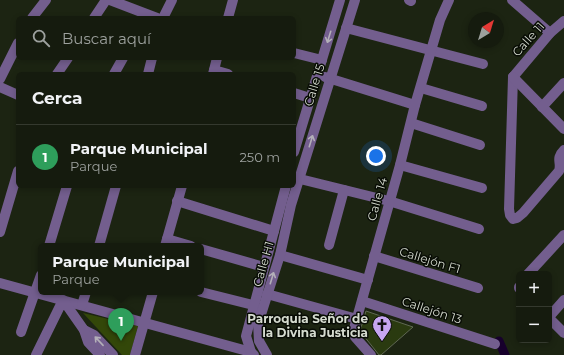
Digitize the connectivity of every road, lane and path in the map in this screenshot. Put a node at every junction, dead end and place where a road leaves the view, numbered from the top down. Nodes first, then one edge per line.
1 (46, 0) edge
2 (106, 0) edge
3 (172, 0) edge
4 (234, 0) edge
5 (355, 0) edge
6 (450, 0) edge
7 (512, 0) edge
8 (115, 1) edge
9 (337, 1) edge
10 (34, 16) edge
11 (95, 16) edge
12 (145, 16) edge
13 (164, 16) edge
14 (229, 16) edge
15 (564, 20) edge
16 (346, 28) junction
17 (550, 33) junction
18 (16, 47) edge
19 (431, 50) junction
20 (296, 54) edge
21 (67, 60) edge
22 (122, 60) edge
23 (152, 60) edge
24 (216, 60) edge
25 (322, 60) junction
26 (483, 64) dead end
27 (58, 72) edge
28 (115, 72) edge
29 (148, 72) edge
30 (213, 72) edge
31 (317, 75) junction
32 (513, 77) junction
33 (0, 79) edge
34 (330, 79) junction
35 (564, 83) edge
36 (0, 87) edge
37 (421, 88) junction
38 (16, 94) edge
39 (296, 94) edge
40 (310, 98) junction
41 (415, 106) junction
42 (482, 106) dead end
43 (542, 106) junction
44 (411, 123) junction
45 (564, 128) edge
46 (296, 137) edge
47 (480, 145) dead end
48 (564, 150) edge
49 (400, 165) junction
50 (16, 178) edge
51 (296, 184) edge
52 (66, 188) edge
53 (115, 188) edge
54 (181, 188) edge
55 (285, 188) edge
56 (295, 188) edge
57 (482, 188) dead end
58 (344, 190) junction
59 (177, 201) junction
60 (389, 201) junction
61 (479, 229) dead end
62 (274, 231) junction
63 (0, 232) edge
64 (564, 235) edge
65 (51, 243) edge
66 (100, 243) edge
67 (166, 243) edge
68 (329, 245) dead end
69 (204, 250) edge
70 (280, 255) junction
71 (374, 256) junction
72 (264, 267) junction
73 (531, 271) edge
74 (368, 280) junction
75 (0, 283) edge
76 (38, 286) edge
77 (478, 288) dead end
78 (36, 293) junction
79 (204, 293) edge
80 (267, 294) junction
81 (44, 295) edge
82 (85, 295) edge
83 (152, 295) edge
84 (63, 300) junction
85 (564, 300) edge
86 (362, 301) junction
87 (253, 305) junction
88 (82, 306) junction
89 (552, 314) edge
90 (357, 319) junction
91 (552, 320) edge
92 (144, 323) junction
93 (84, 330) junction
94 (21, 332) dead end
95 (564, 333) edge
96 (495, 344) dead end
97 (252, 354) edge
98 (36, 355) edge
99 (100, 355) edge
100 (113, 355) edge
101 (135, 355) edge
102 (267, 355) edge
103 (371, 355) edge

1 - 10 street
2 - 11 street
3 - 13 street
4 - 14 street
5 - 16 street, Calle 15
6 - 19 street, Calle 14
7 - 17 street
8 - 12 street
9 -> 25 street
15 - 17 street, Calle 11
16 - 19 street
16 - 34 street, Calle 15
17 - 32 street, Calle 11
18 - 33 street
19 - 26 street
19 - 37 street, Calle 14
20 - 25 street
21 - 27 street
22 - 28 street
23 - 29 street
24 - 30 street
25 - 31 street
31 - 34 street
31 - 40 street
32 - 43 street
32 - 48 street
34 - 41 street
51 -> 34 street, Calle 15
35 - 43 street
36 - 38 street
37 - 41 street, Calle 14
37 - 42 street
39 - 40 street
40 - 46 street
41 - 44 street, Calle 14
43 - 45 street
44 - 47 street
44 - 49 street, Calle 14
49 - 57 street
49 - 60 street, Calle 14
50 - 63 street
51 - 58 street
52 - 65 street
53 - 66 street
54 - 59 street
55 - 62 street, Calle H1
56 - 70 street, Calle H1
58 - 60 street
58 - 68 street
59 - 62 street
59 - 67 street
60 - 61 street
60 - 71 street, Calle 14
62 - 72 street, Calle H1
64 - 73 street
69 - 72 street
70 - 74 street
80 -> 70 street, Calle H1
71 - 74 street, Calle 14
71 - 77 street, Callejón F1
72 - 87 street, Calle H1
74 - 86 street, Calle 14
75 - 78 street
76 - 78 street
78 - 94 street
79 - 87 street
80 - 90 street
80 - 102 street, Calle H1
81 - 84 street
82 - 88 street
83 - 92 street
84 - 88 street
84 - 93 street
84 - 98 street
85 - 89 street
86 - 90 street, Calle 14
86 - 96 street, Callejón 13
87 - 97 street, Calle H1
88 - 92 street
90 - 103 street, Calle 14
91 - 95 street
92 - 97 street
92 - 101 street
93 - 99 street
100 -> 93 street

